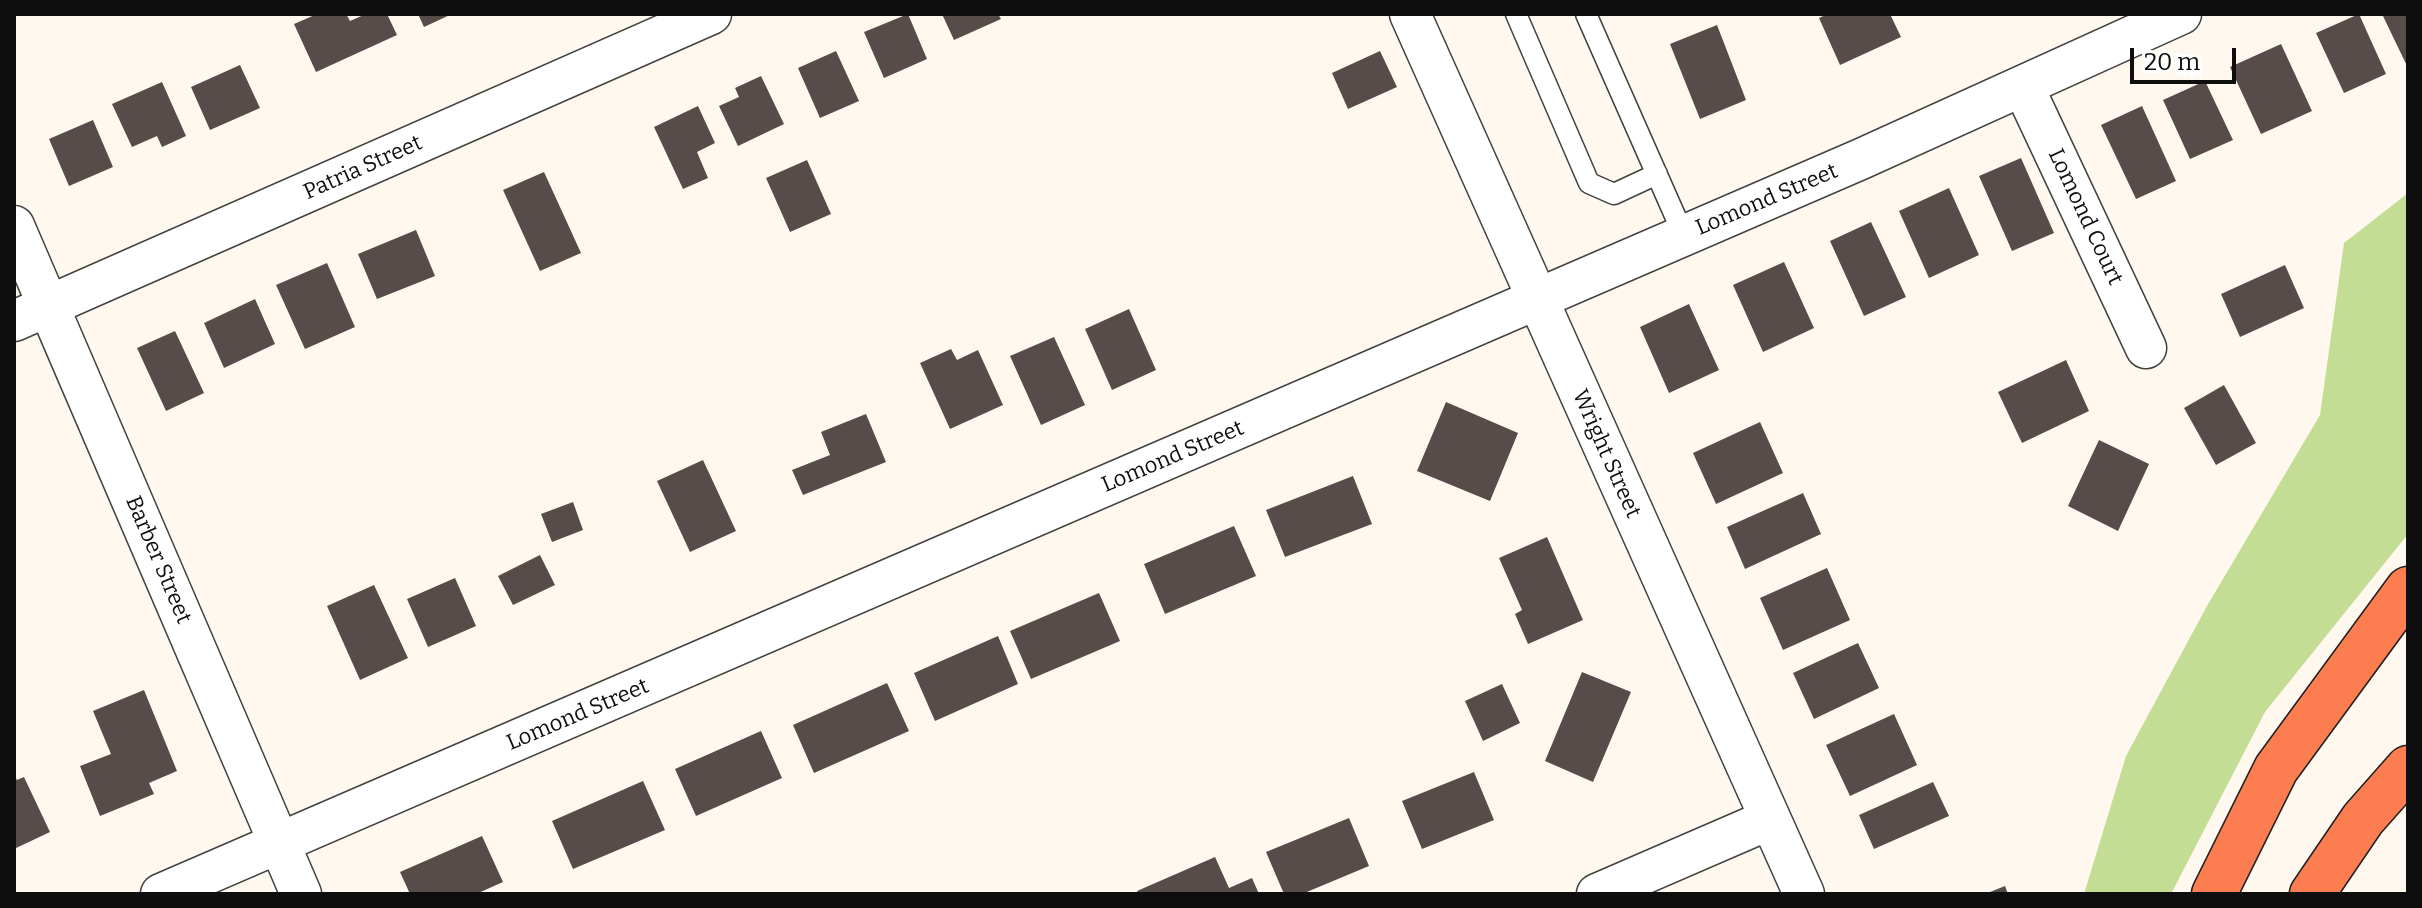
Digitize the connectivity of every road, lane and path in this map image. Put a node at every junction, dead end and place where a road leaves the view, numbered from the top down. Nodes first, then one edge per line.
1 (711, 14) edge
2 (1516, 14) edge
3 (1586, 14) edge
4 (2181, 14) edge
5 (1416, 16) edge
6 (2023, 86) junction
7 (1657, 174) junction
8 (14, 226) edge
9 (1684, 236) junction
10 (1538, 299) junction
11 (32, 314) edge
12 (2146, 348) dead end
13 (2408, 589) edge
14 (2408, 768) edge
15 (1768, 820) junction
16 (280, 844) junction
17 (161, 894) edge
18 (301, 894) edge
19 (1597, 894) edge
20 (1804, 894) edge
21 (2214, 894) edge
22 (2312, 894) edge

1 - 11 street, Patria Street
2 - 7 lane
3 - 7 lane
4 - 6 street, Lomond Street
5 - 10 street, Wright Street
6 - 9 street, Lomond Street
6 - 12 street, Lomond Court
7 - 9 lane
8 - 11 street, Barber Street
9 - 10 street, Lomond Street
10 - 15 street, Wright Street
10 - 16 street, Lomond Street
11 - 16 street, Barber Street
13 - 21 highway
14 - 22 highway
15 - 19 street
15 - 20 street, Wright Street
16 - 17 street, Lomond Street
16 - 18 street, Barber Street

